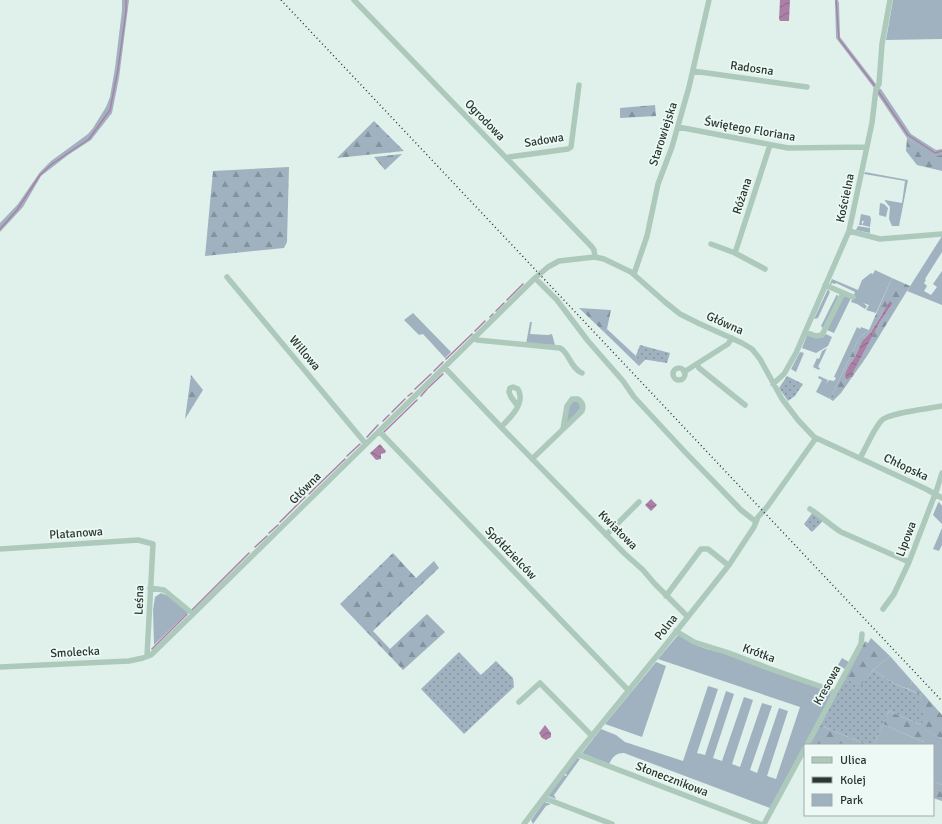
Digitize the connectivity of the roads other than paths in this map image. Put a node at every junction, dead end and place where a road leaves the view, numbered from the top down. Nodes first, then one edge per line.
1 (354, 0) edge
2 (709, 0) edge
3 (890, 0) edge
4 (693, 71) junction
5 (579, 86) dead end
6 (808, 87) dead end
7 (678, 127) junction
8 (770, 145) junction
9 (867, 147) junction
10 (507, 158) junction
11 (849, 231) junction
12 (942, 234) edge
13 (711, 244) dead end
14 (735, 253) junction
15 (595, 257) junction
16 (765, 269) dead end
17 (634, 274) junction
18 (227, 277) dead end
19 (535, 278) junction
20 (825, 285) junction
21 (843, 293) junction
22 (853, 297) dead end
23 (805, 332) junction
24 (474, 337) junction
25 (732, 338) junction
26 (697, 364) junction
27 (444, 367) junction
28 (684, 372) dead end
29 (582, 373) dead end
30 (773, 384) junction
31 (517, 405) dead end
32 (745, 405) dead end
33 (942, 406) edge
34 (501, 427) junction
35 (563, 429) junction
36 (379, 431) junction
37 (816, 438) junction
38 (366, 444) junction
39 (860, 458) junction
40 (532, 459) junction
41 (942, 473) edge
42 (936, 493) junction
43 (942, 498) edge
44 (639, 502) dead end
45 (810, 509) dead end
46 (755, 521) junction
47 (606, 535) junction
48 (153, 544) joint
49 (0, 549) edge
50 (909, 562) junction
51 (728, 565) junction
52 (150, 588) junction
53 (666, 596) junction
54 (883, 609) dead end
55 (193, 614) junction
56 (688, 617) junction
57 (676, 631) junction
58 (862, 634) dead end
59 (149, 655) junction
60 (0, 667) edge
61 (629, 691) junction
62 (834, 693) junction
63 (519, 702) dead end
64 (592, 736) junction
65 (808, 744) edge
66 (804, 750) edge
67 (577, 754) junction
68 (544, 798) junction
69 (526, 824) edge
70 (612, 824) edge
71 (760, 824) edge
72 (764, 824) edge

1 - 10 street, Ogrodowa
2 - 4 street, Starowiejska
3 - 9 street, Kościelna
4 - 6 street, Radosna
4 - 7 street, Starowiejska
5 - 10 street, Sadowa
7 - 8 street, Świętego Floriana
7 - 17 street, Starowiejska
8 - 9 street, Świętego Floriana
8 - 14 street, Różana
9 - 11 street, Kościelna
10 - 15 street, Ogrodowa
11 - 12 street
11 - 20 street, Kościelna
13 - 14 street
14 - 16 street
15 - 17 street, Główna
15 - 19 street, Główna
17 - 25 street, Główna
18 - 38 street, Willowa
19 - 24 street, Główna
19 - 46 street
20 - 21 street
20 - 23 street, Kościelna
21 - 22 street
21 - 23 street
23 - 30 street, Kościelna
24 - 27 street, Główna
24 - 29 street
25 - 26 street
25 - 30 street, Główna
26 - 28 street
26 - 32 street
27 - 34 street, Kwiatowa
27 - 36 street, Główna
30 - 37 street, Główna
31 - 34 street
33 - 39 street
34 - 40 street, Kwiatowa
35 - 35 street
35 - 40 street
36 - 38 street, Główna
36 - 61 street, Spółdzielców
37 - 39 street, Główna
37 - 46 street, Polna
38 - 55 street, Główna
39 - 42 street, Chłopska
40 - 47 street, Kwiatowa
41 - 42 street, Lipowa
42 - 43 street, Chłopska
42 - 50 street, Lipowa
44 - 47 street
45 - 50 street
46 - 51 street, Polna
47 - 53 street, Kwiatowa
48 - 49 street, Platanowa
48 - 52 street, Leśna
50 - 54 street, Lipowa
51 - 53 street
51 - 56 street, Polna
52 - 55 street
52 - 59 street, Leśna
53 - 56 street, Kwiatowa
55 - 59 street, Główna
56 - 57 street, Polna
57 - 61 street, Polna
57 - 62 street, Krótka
58 - 62 street, Kresowa
59 - 60 street, Smolecka
61 - 64 street, Polna
62 - 65 street, Kresowa
63 - 64 street
64 - 67 street, Polna
66 - 72 street
67 - 68 street, Polna
67 - 71 street, Słonecznikowa
68 - 69 street, Polna
68 - 70 street

